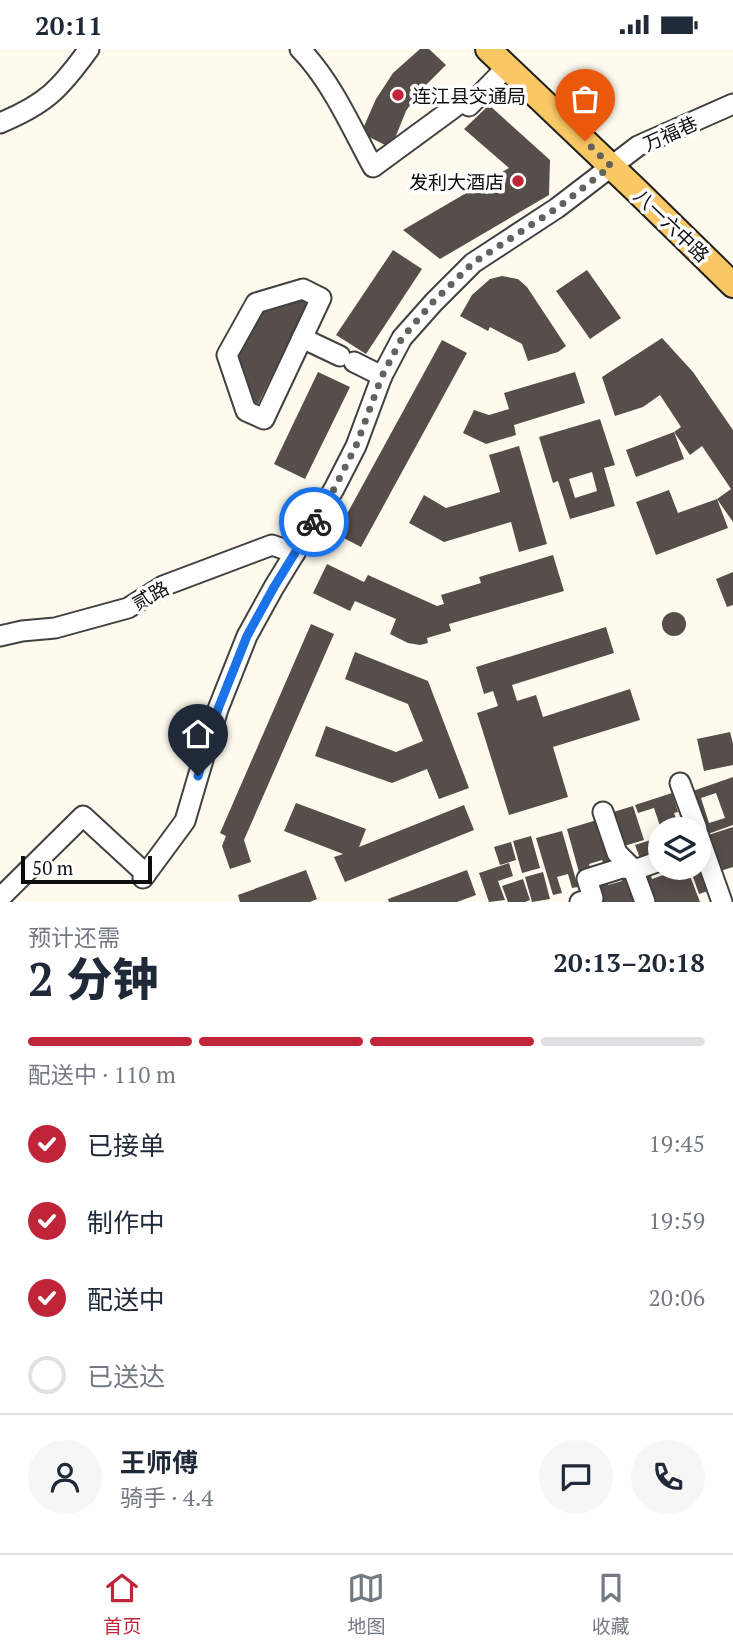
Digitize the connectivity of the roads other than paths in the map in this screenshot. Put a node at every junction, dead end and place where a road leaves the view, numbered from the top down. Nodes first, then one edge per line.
1 (89, 49) edge
2 (300, 49) edge
3 (488, 49) edge
4 (507, 67) junction
5 (733, 104) edge
6 (0, 123) edge
7 (611, 166) junction
8 (733, 285) edge
9 (302, 338) junction
10 (382, 376) junction
11 (295, 553) junction
12 (0, 636) edge
13 (680, 783) dead end
14 (603, 812) dead end
15 (692, 817) edge
16 (648, 865) edge
17 (633, 869) junction
18 (711, 871) edge
19 (0, 898) edge
20 (580, 902) edge
21 (645, 902) edge
22 (722, 902) edge

1 - 6 street
2 - 4 street
3 - 4 main road, 八一六中路
4 - 7 main road, 八一六中路
5 - 7 street, 万福巷
7 - 8 main road, 八一六中路
7 - 10 street, 万福巷
9 - 9 street
9 - 10 street
10 - 11 street, 万福巷
11 - 12 street, 贰路
11 - 19 street, 万福巷
13 - 15 street
14 - 17 street
16 - 17 street
17 - 20 street
17 - 21 street
18 - 22 street

